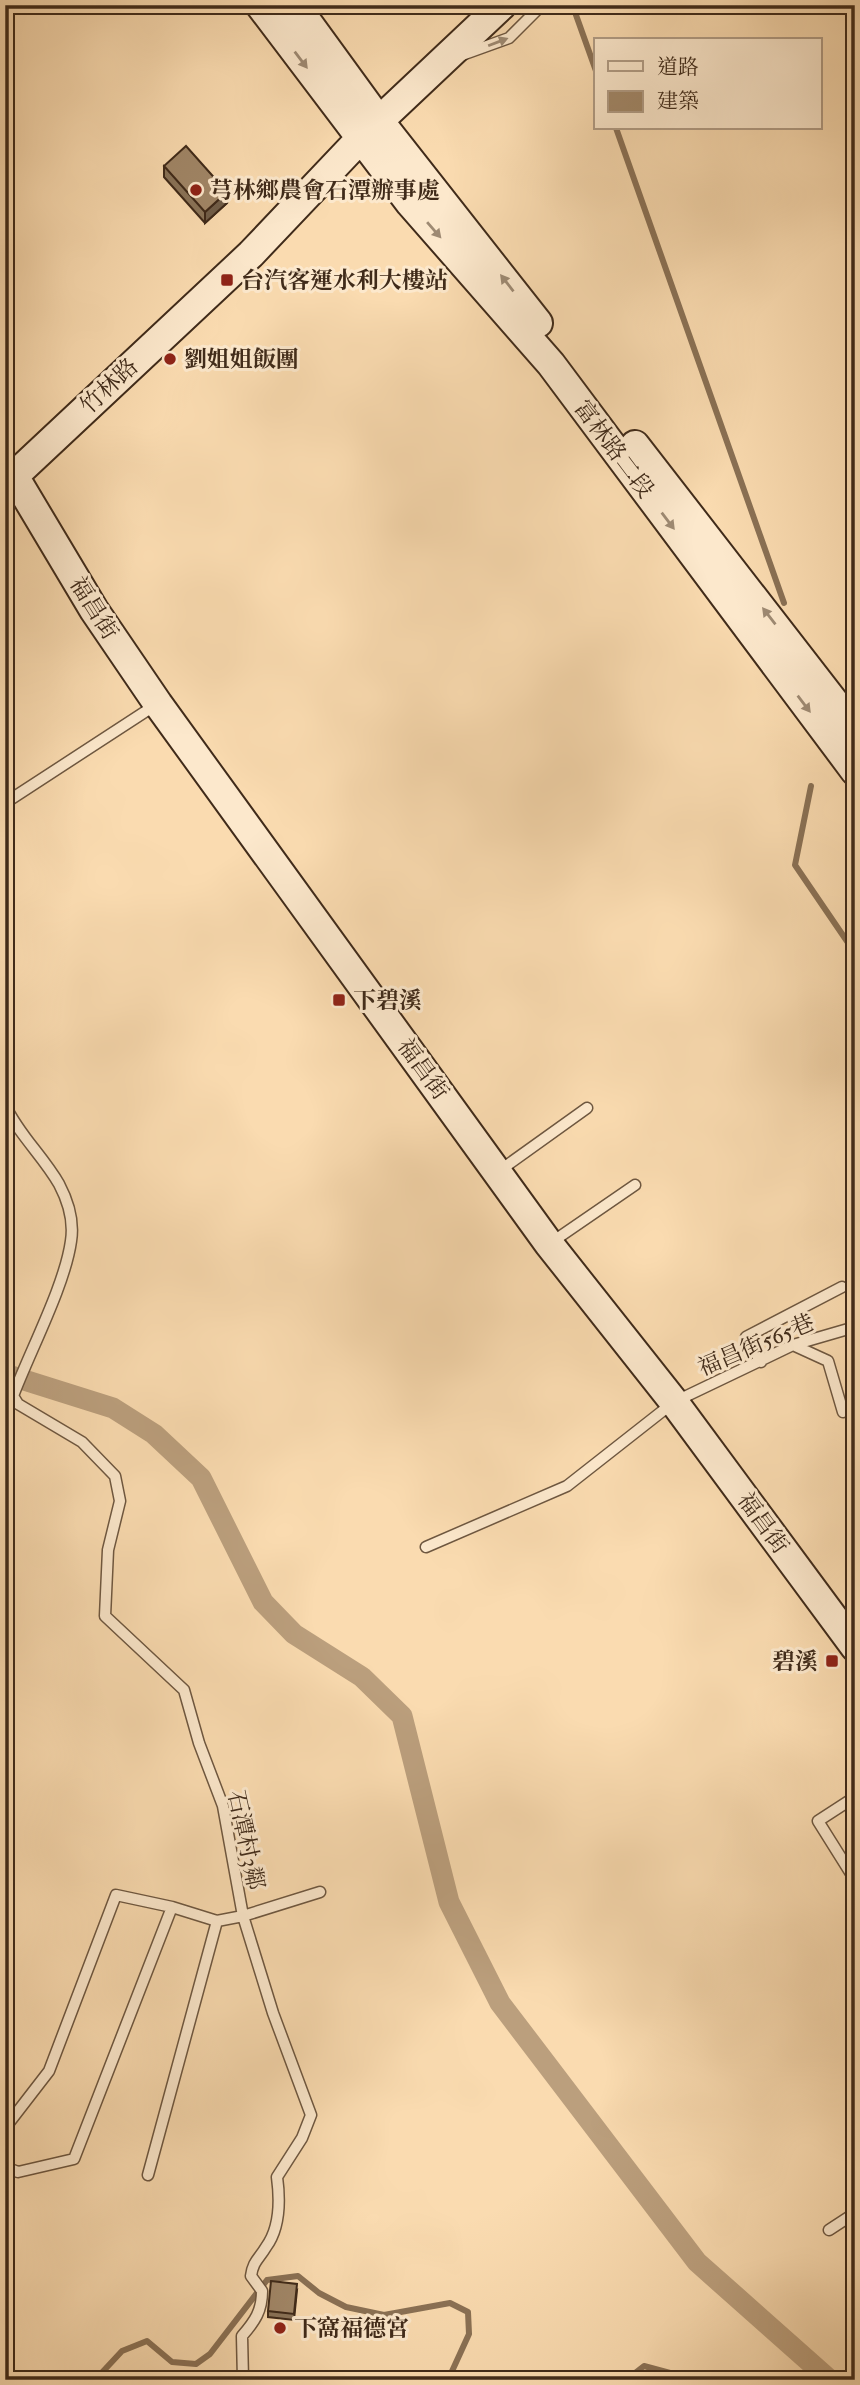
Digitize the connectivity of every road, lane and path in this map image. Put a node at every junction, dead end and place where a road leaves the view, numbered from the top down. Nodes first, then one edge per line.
1 (260, 5) edge
2 (295, 5) edge
3 (502, 5) edge
4 (542, 5) edge
5 (472, 16) dead end
6 (445, 62) junction
7 (371, 130) junction
8 (14, 476) joint
9 (158, 704) junction
10 (855, 729) edge
11 (855, 771) edge
12 (5, 803) edge
13 (5, 1105) edge
14 (587, 1108) dead end
15 (497, 1172) junction
16 (635, 1185) dead end
17 (549, 1244) junction
18 (842, 1287) dead end
19 (855, 1327) edge
20 (793, 1345) junction
21 (761, 1362) junction
22 (674, 1402) junction
23 (843, 1412) dead end
24 (426, 1546) dead end
25 (855, 1647) edge
26 (855, 1797) edge
27 (855, 1880) edge
28 (320, 1892) dead end
29 (172, 1908) junction
30 (243, 1916) junction
31 (217, 1921) junction
32 (5, 2128) edge
33 (5, 2167) edge
34 (148, 2175) dead end
35 (855, 2213) edge
36 (828, 2230) dead end
37 (243, 2380) edge

1 -> 7 main road
2 - 7 main road
3 - 6 main road, 竹林路
6 -> 4 lane
5 - 6 lane
6 - 7 main road, 竹林路
7 - 8 main road, 竹林路
10 -> 7 main road, 富林路二段
7 -> 11 main road, 富林路二段
8 - 9 main road, 福昌街
9 - 12 lane
9 - 15 main road, 福昌街
13 - 30 lane, 石潭村3鄰
14 - 15 lane
15 - 17 main road, 福昌街
16 - 17 lane
17 - 22 main road, 福昌街
18 - 21 lane
19 - 20 lane, 福昌街565巷
20 - 21 lane, 福昌街565巷
20 - 23 lane
21 - 22 lane, 福昌街565巷
22 - 24 lane, 福昌街565巷
22 - 25 main road, 福昌街
26 - 27 lane
28 - 30 lane
29 - 31 lane
29 - 32 lane
29 - 33 lane
30 - 31 lane
30 - 37 lane, 石潭村3鄰
31 - 34 lane
35 - 36 lane

